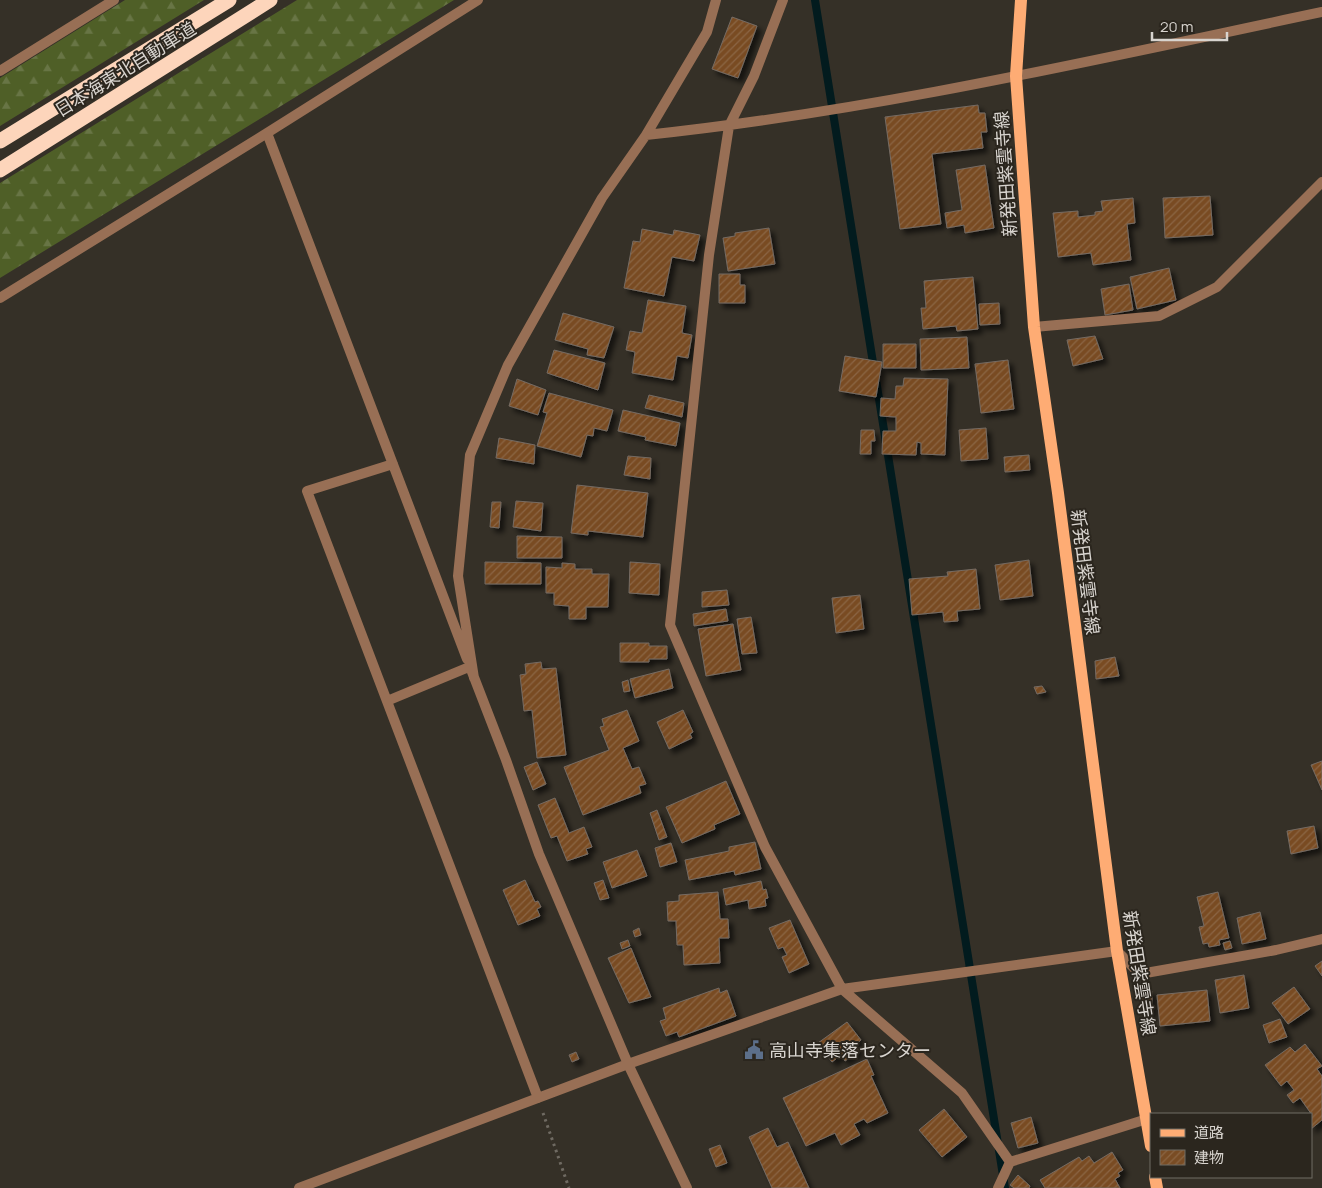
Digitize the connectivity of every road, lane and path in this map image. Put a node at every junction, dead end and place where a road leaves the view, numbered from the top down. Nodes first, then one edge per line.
1 (114, 0) edge
2 (229, 0) edge
3 (270, 0) edge
4 (478, 0) edge
5 (716, 0) edge
6 (783, 0) edge
7 (1021, 0) edge
8 (1322, 12) edge
9 (0, 71) edge
10 (1016, 76) junction
11 (729, 126) junction
12 (267, 133) junction
13 (646, 135) junction
14 (0, 142) edge
15 (0, 170) edge
16 (1322, 182) edge
17 (0, 298) edge
18 (1034, 327) junction
19 (393, 464) junction
20 (470, 666) junction
21 (474, 678) junction
22 (387, 701) junction
23 (1322, 939) edge
24 (1117, 951) junction
25 (842, 989) junction
26 (628, 1064) junction
27 (538, 1098) junction
28 (1147, 1118) junction
29 (1150, 1139) edge
30 (1010, 1162) junction
31 (299, 1188) edge
32 (569, 1188) edge
33 (687, 1188) edge
34 (998, 1188) edge

1 - 9 street
2 - 14 highway, 日本海東北自動車道
3 - 15 highway, 日本海東北自動車道
4 - 12 street
5 - 13 street
6 - 11 street
7 - 10 main road, 新発田紫雲寺線
8 - 10 street
10 - 11 street
10 - 18 main road, 新発田紫雲寺線
11 - 13 street
11 - 25 street
12 - 17 street
12 - 19 street
13 - 21 street
16 - 18 street
18 - 24 main road, 新発田紫雲寺線
19 - 20 street
19 - 22 street
20 - 21 street
20 - 22 street
21 - 26 street
22 - 27 street
23 - 24 street
24 - 25 street
24 - 28 main road, 新発田紫雲寺線
25 - 26 street
25 - 30 street
26 - 27 street
26 - 33 street
27 - 31 street
27 - 32 path
28 - 29 main road, 新発田紫雲寺線
28 - 30 street
30 - 34 street

